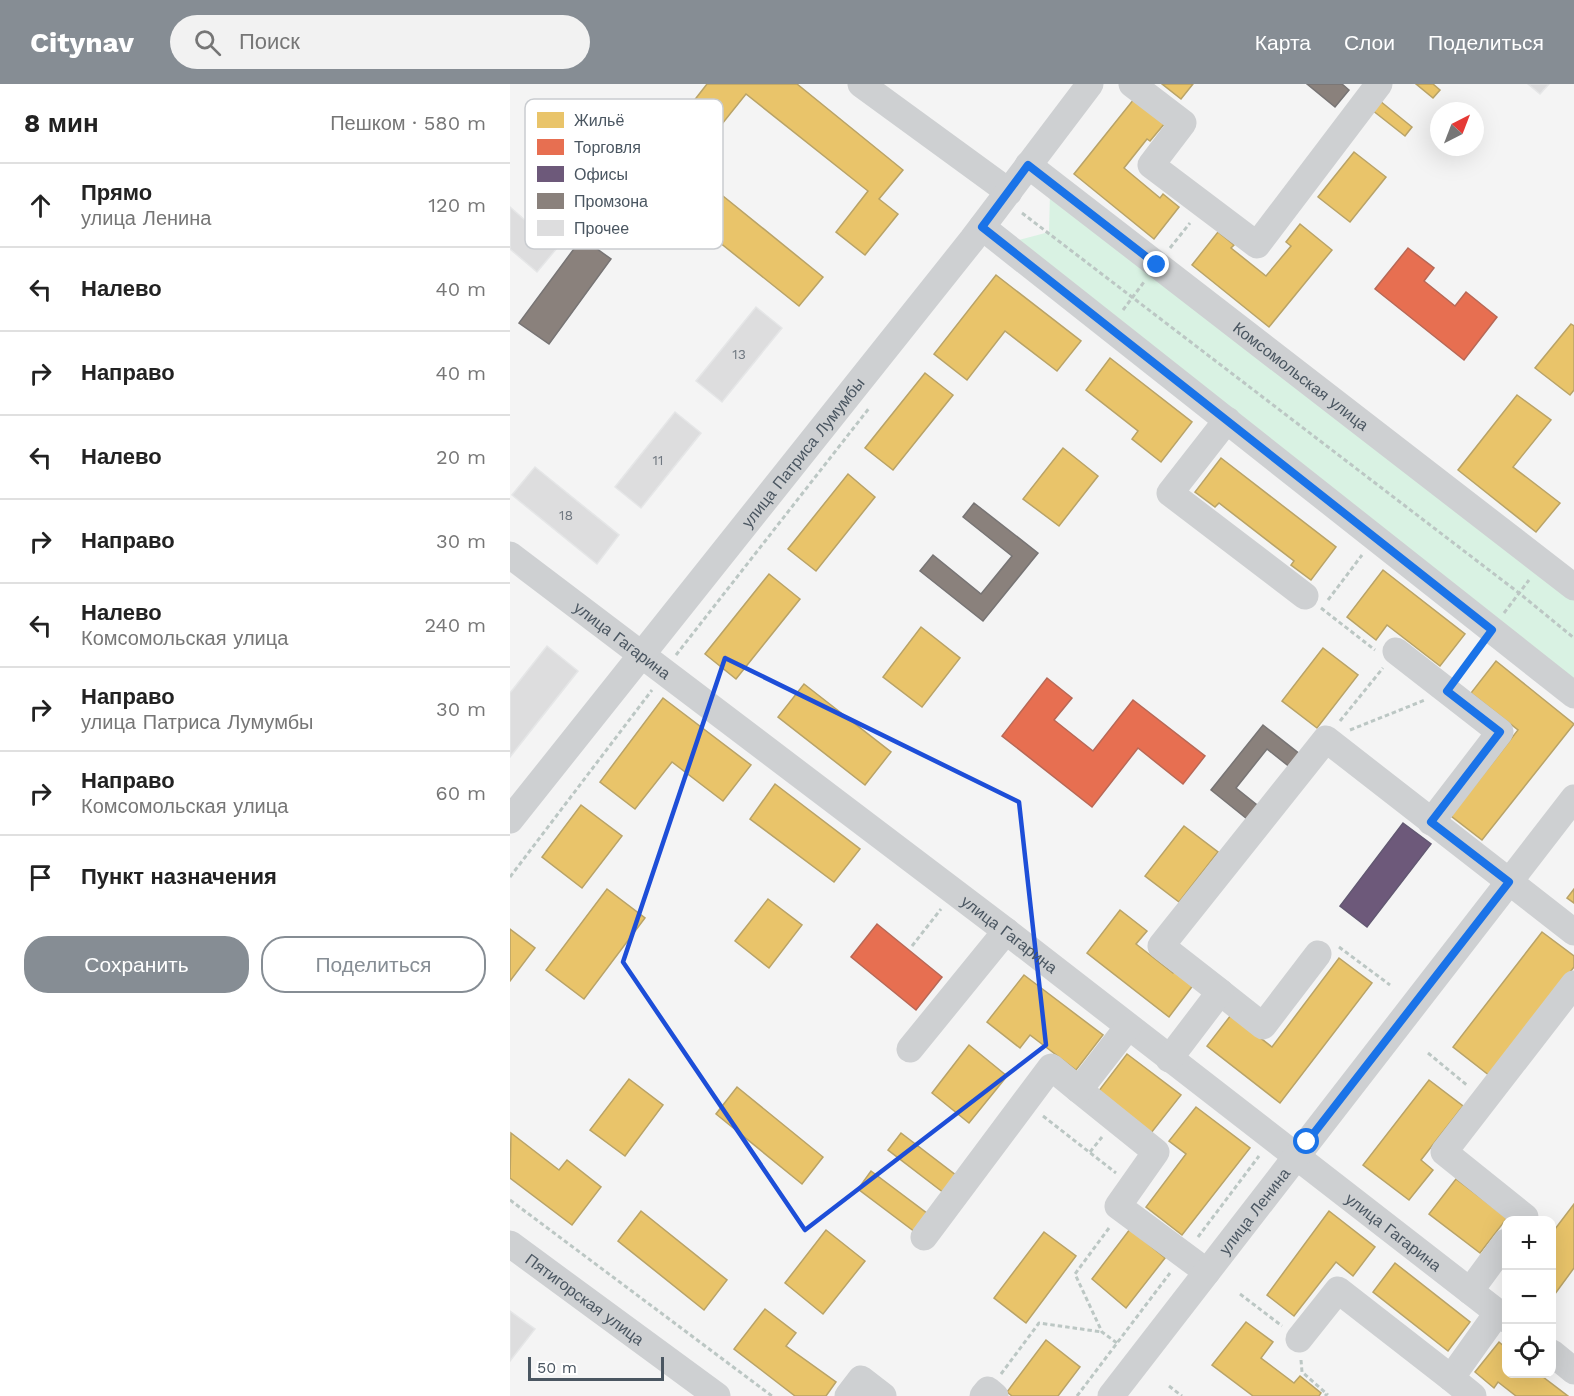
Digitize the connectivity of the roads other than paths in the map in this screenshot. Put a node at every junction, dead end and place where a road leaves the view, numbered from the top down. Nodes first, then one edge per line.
1 (861, 84) edge
2 (1090, 84) edge
3 (1132, 84) edge
4 (1379, 84) edge
5 (1028, 165) junction
6 (1015, 202) junction
7 (982, 227) junction
8 (1227, 420) junction
9 (510, 555) edge
10 (1574, 587) edge
11 (1313, 602) road end
12 (641, 656) junction
13 (1392, 656) road end
14 (1574, 695) edge
15 (1574, 798) edge
16 (510, 820) edge
17 (1431, 822) junction
18 (1509, 882) junction
19 (1006, 931) junction
20 (1574, 932) edge
21 (1318, 954) road end
22 (1574, 984) edge
23 (1220, 992) junction
24 (1128, 1027) junction
25 (910, 1049) dead end
26 (1169, 1059) junction
27 (1079, 1090) junction
28 (1296, 1156) junction
29 (1524, 1216) edge
30 (924, 1237) dead end
31 (510, 1244) edge
32 (1502, 1247) edge
33 (1207, 1272) junction
34 (1470, 1290) junction
35 (1502, 1316) edge
36 (1299, 1339) dead end
37 (1451, 1378) junction
38 (686, 1387) edge
39 (717, 1396) edge
40 (848, 1396) edge
41 (883, 1396) edge
42 (1111, 1396) edge
43 (1473, 1396) edge

1 - 6 street
2 - 5 street, улица Патриса Лумумбы
3 - 4 street
5 - 6 street, улица Патриса Лумумбы
5 - 10 street, Комсомольская улица
6 - 7 street, улица Патриса Лумумбы
7 - 8 street
7 - 12 street, улица Патриса Лумумбы
8 - 11 street
8 - 14 street
9 - 12 street, улица Гагарина
12 - 16 street, улица Патриса Лумумбы
12 - 19 street, улица Гагарина
13 - 17 street
15 - 18 street, улица Ленина
17 - 18 street
17 - 23 street
18 - 20 street
18 - 28 street, улица Ленина
19 - 24 street, улица Гагарина
19 - 25 street
21 - 23 street
22 - 29 street
23 - 26 street
24 - 26 street, улица Гагарина
24 - 27 street
26 - 28 street, улица Гагарина
27 - 30 street
27 - 33 street
28 - 33 street, улица Ленина
28 - 34 street, улица Гагарина
31 - 38 street, Пятигорская улица
32 - 34 street
33 - 42 street, улица Ленина
34 - 35 street, улица Гагарина
35 - 37 street
36 - 37 street
37 - 43 street
38 - 39 street, Пятигорская улица
40 - 41 street

